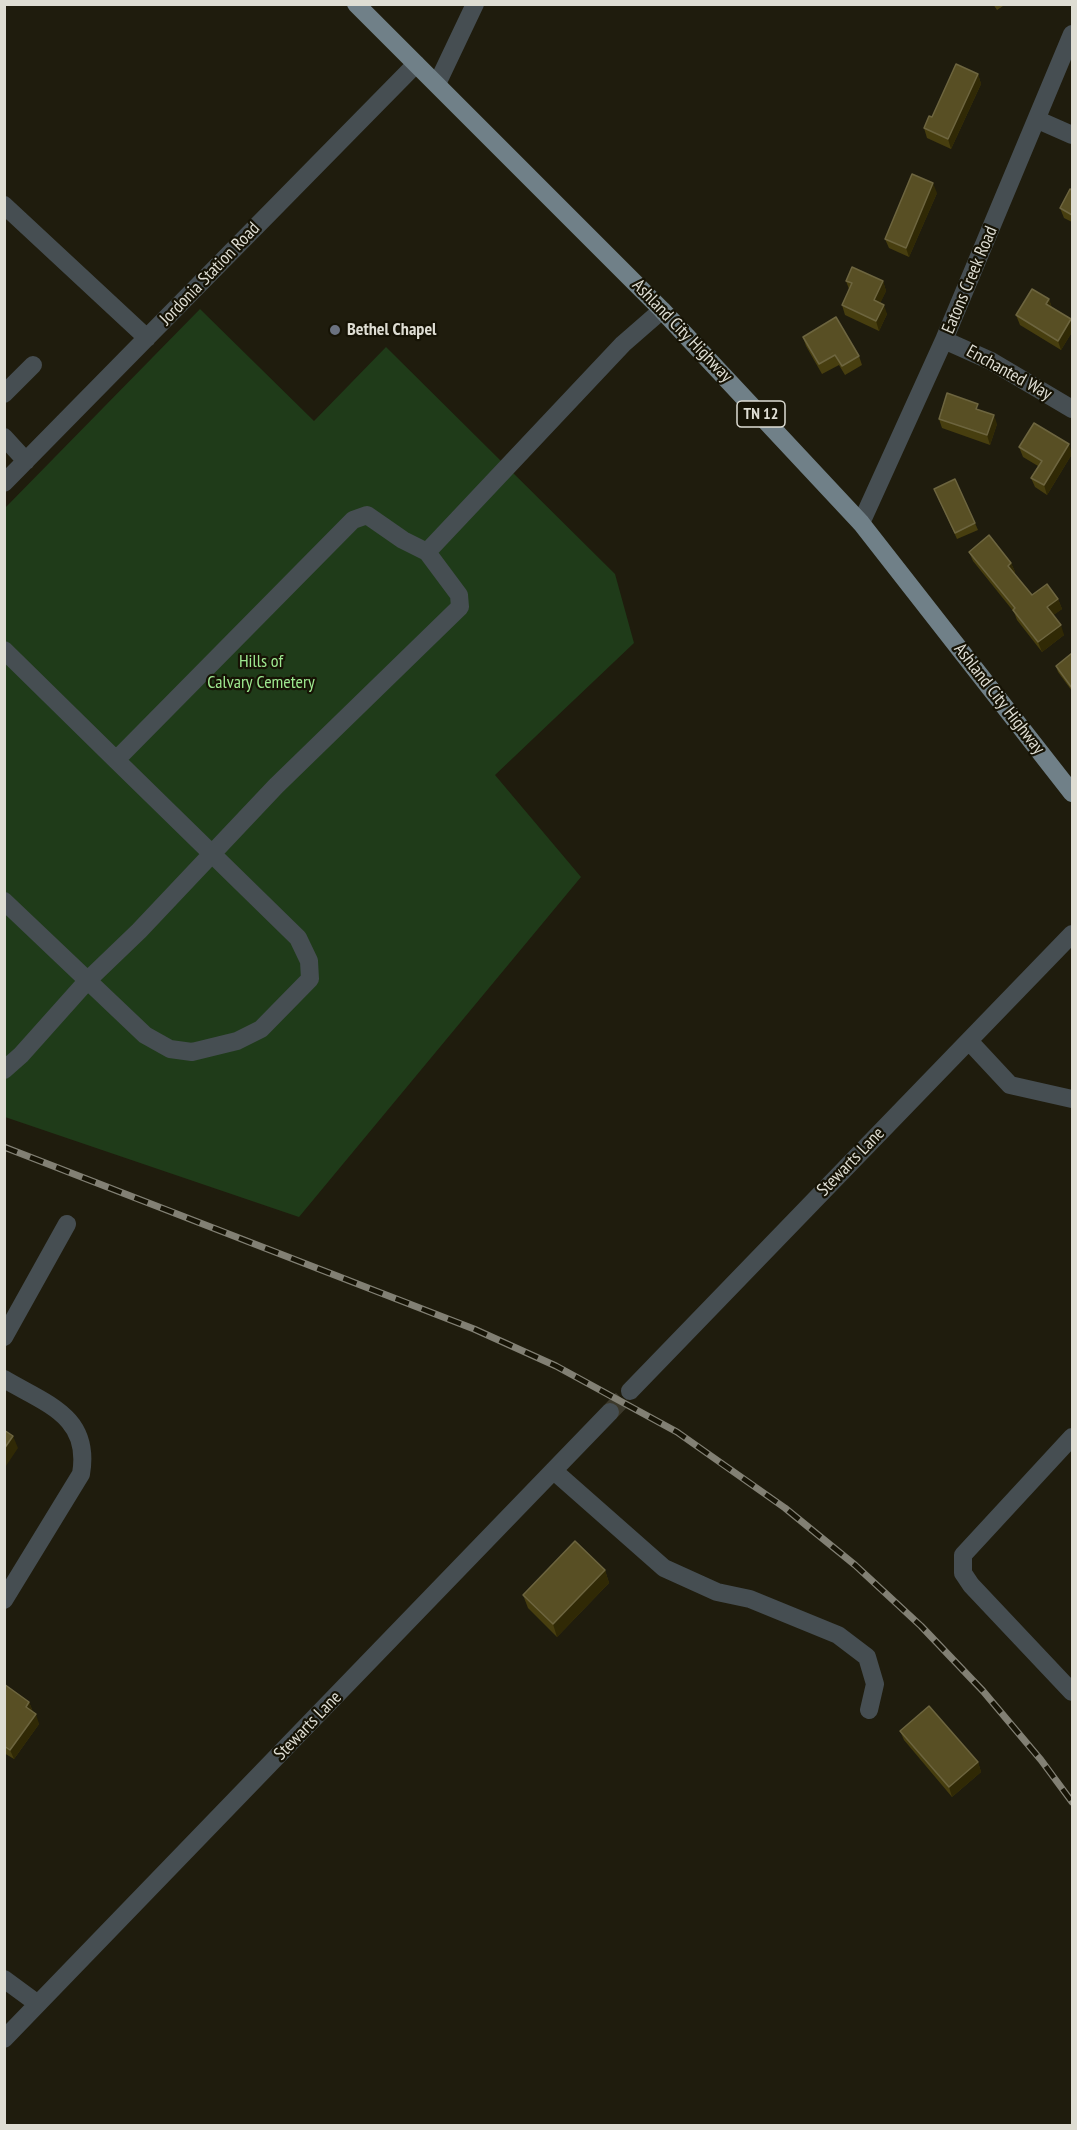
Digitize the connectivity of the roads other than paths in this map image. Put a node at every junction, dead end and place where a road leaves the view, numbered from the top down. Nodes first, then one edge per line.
1 (356, 4) edge
2 (475, 4) edge
3 (1072, 34) edge
4 (416, 64) junction
5 (436, 84) junction
6 (1038, 120) junction
7 (1072, 135) edge
8 (4, 205) edge
9 (662, 310) junction
10 (147, 338) junction
11 (944, 340) junction
12 (33, 365) dead end
13 (4, 394) edge
14 (1072, 409) edge
15 (4, 437) edge
16 (26, 461) junction
17 (4, 483) edge
18 (861, 523) junction
19 (427, 552) junction
20 (4, 650) edge
21 (116, 760) junction
22 (1072, 793) edge
23 (212, 854) junction
24 (4, 901) edge
25 (1072, 934) edge
26 (88, 980) junction
27 (969, 1041) junction
28 (4, 1070) edge
29 (1072, 1099) edge
30 (67, 1224) dead end
31 (4, 1337) edge
32 (4, 1378) edge
33 (630, 1391) tunnel mouth
34 (610, 1412) tunnel mouth
35 (1072, 1437) edge
36 (554, 1471) junction
37 (4, 1600) edge
38 (1072, 1692) edge
39 (869, 1710) dead end
40 (4, 1979) edge
41 (38, 2004) junction
42 (4, 2039) edge

1 - 4 main road, Ashland City Highway / TN 12
2 - 5 street
3 - 6 street, Eatons Creek Road
4 - 5 main road, Ashland City Highway / TN 12
4 - 10 street, Jordonia Station Road
5 - 9 main road, Ashland City Highway / TN 12
6 - 7 street
6 - 11 street, Eatons Creek Road
8 - 10 street
9 - 18 main road, Ashland City Highway / TN 12
9 - 19 street
10 - 16 street, Jordonia Station Road
11 - 14 street, Enchanted Way
11 - 18 street, Eatons Creek Road
12 - 13 street
15 - 16 street
16 - 17 street, Jordonia Station Road
18 - 22 main road, Ashland City Highway / TN 12
19 - 21 street
19 - 23 street
20 - 21 street
21 - 23 street
23 - 26 street
23 - 26 street
24 - 26 street
25 - 27 street, Stewarts Lane
26 - 28 street
27 - 29 street
27 - 33 street, Stewarts Lane
30 - 31 street
32 - 37 street
34 - 36 street, Stewarts Lane
35 - 38 street
36 - 39 street
36 - 41 street, Stewarts Lane
40 - 41 street
41 - 42 street, Stewarts Lane

